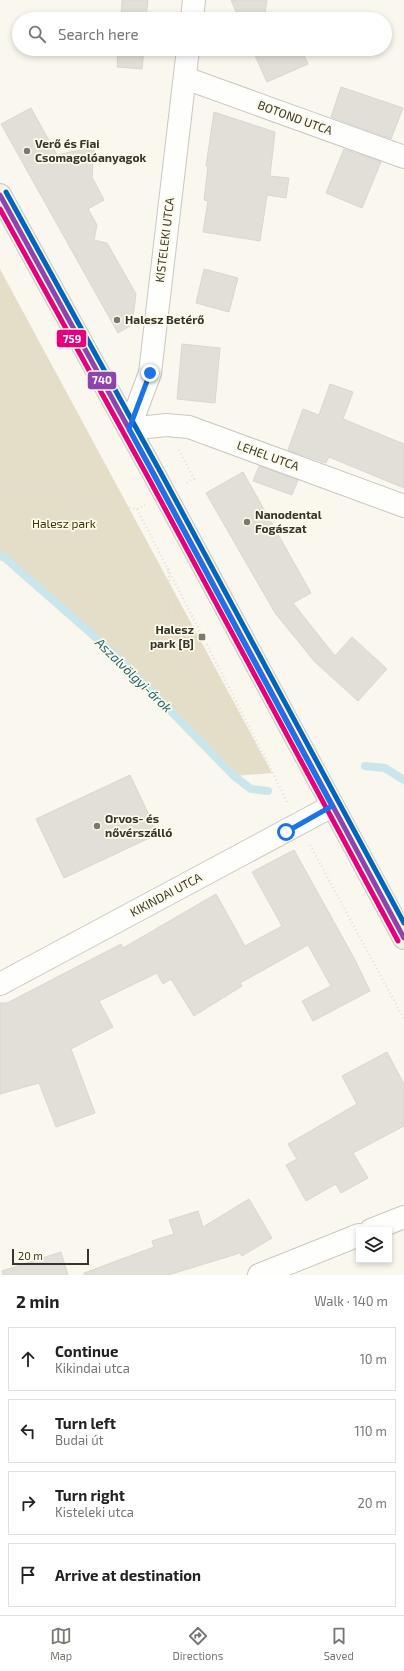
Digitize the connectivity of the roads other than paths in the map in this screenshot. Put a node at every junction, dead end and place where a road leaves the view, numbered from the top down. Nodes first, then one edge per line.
1 (194, 0) edge
2 (193, 12) edge
3 (187, 56) edge
4 (185, 78) junction
5 (404, 157) edge
6 (0, 195) edge
7 (129, 429) junction
8 (404, 506) edge
9 (332, 806) junction
10 (404, 938) edge
11 (0, 984) edge
12 (404, 1217) edge
13 (379, 1227) edge
14 (356, 1236) edge
15 (259, 1275) edge

1 - 2 street
3 - 4 street, KISTELEKI UTCA
4 - 5 street, BOTOND UTCA
4 - 7 street, KISTELEKI UTCA
6 - 7 main road
7 - 8 street, LEHEL UTCA
7 - 9 main road
9 - 10 main road
9 - 11 street, KIKINDAI UTCA
12 - 13 street
14 - 15 street

